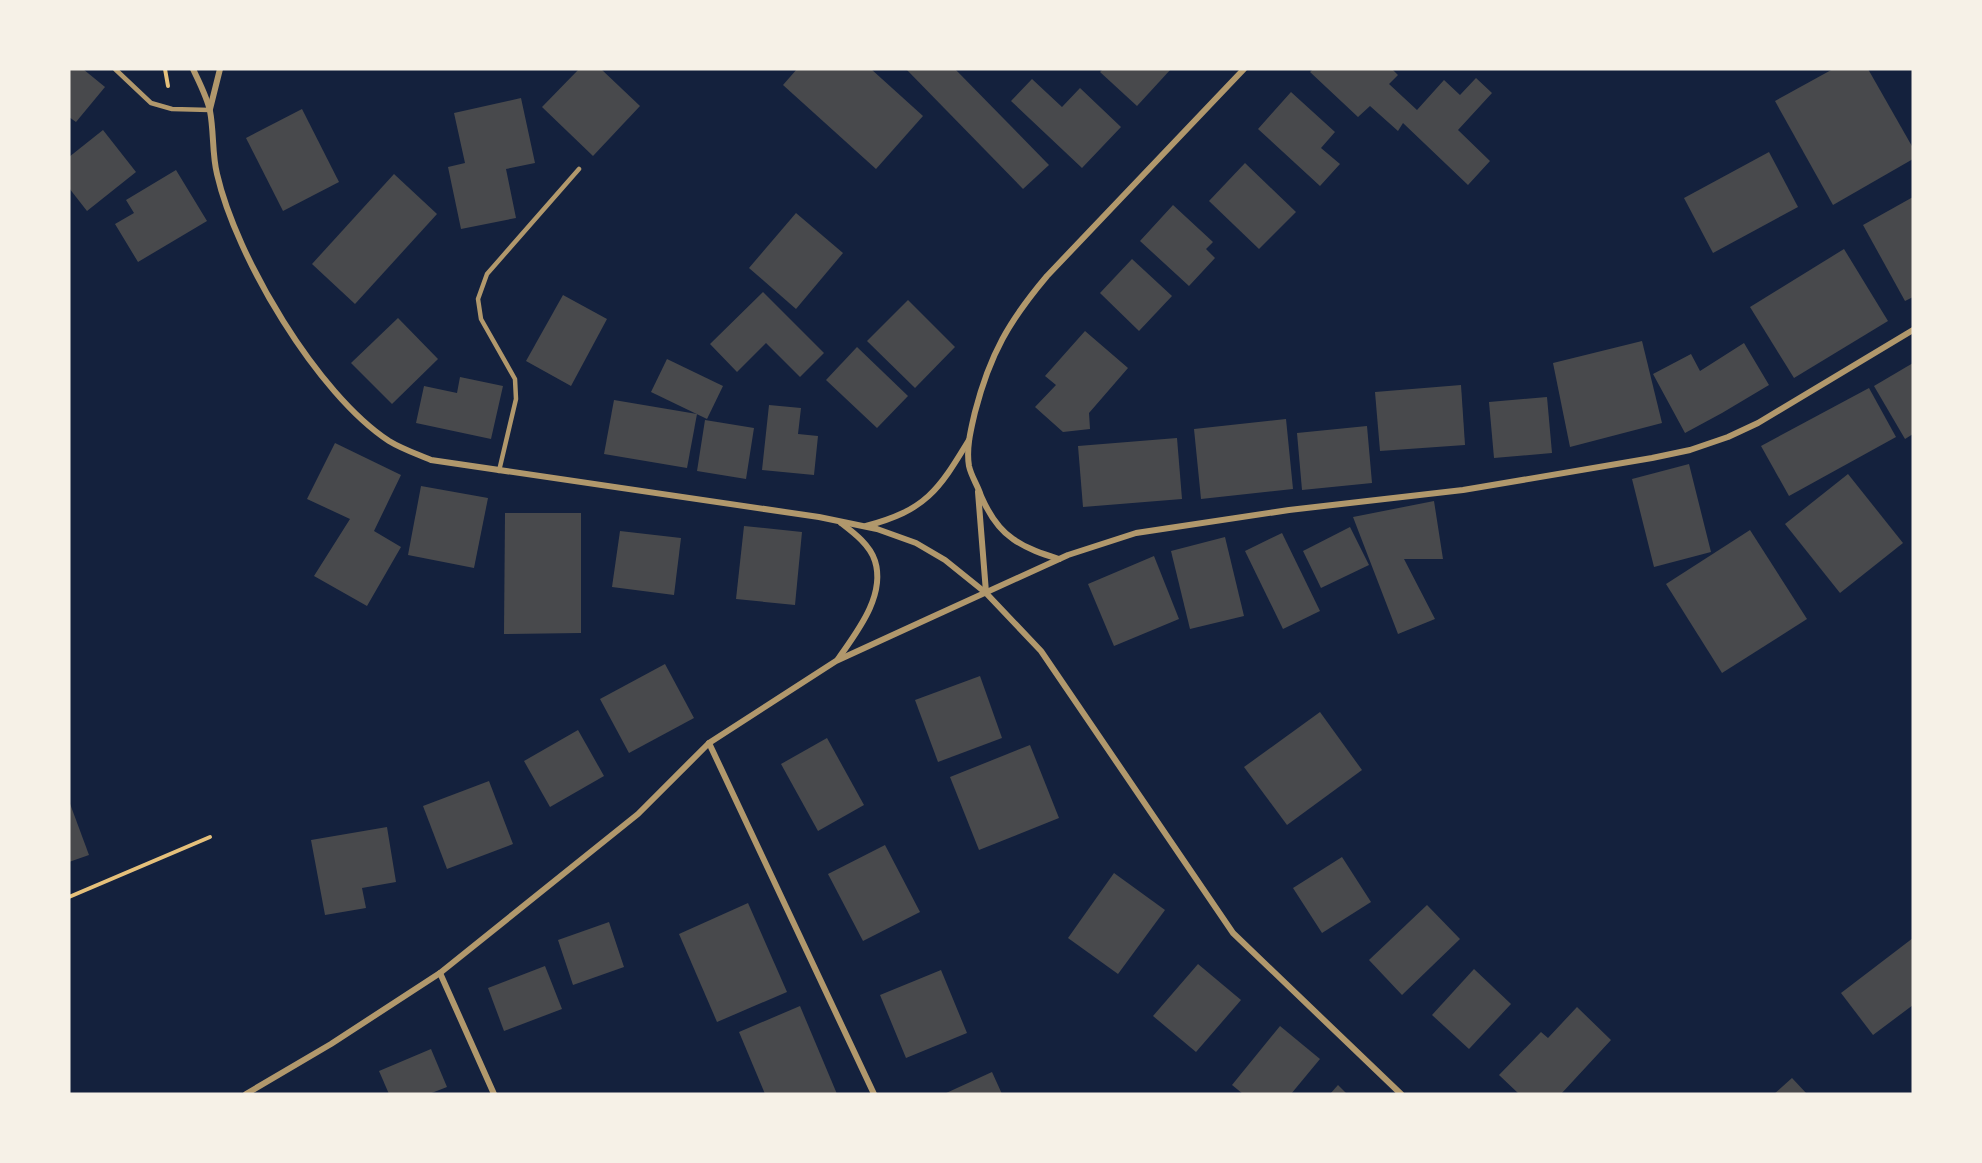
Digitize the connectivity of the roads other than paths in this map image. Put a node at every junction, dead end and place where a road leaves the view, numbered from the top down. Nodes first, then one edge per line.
1 (114, 69) edge
2 (193, 69) edge
3 (220, 69) edge
4 (1244, 69) edge
5 (210, 110) junction
6 (579, 169) dead end
7 (1913, 330) edge
8 (969, 439) junction
9 (499, 471) junction
10 (977, 486) junction
11 (838, 520) junction
12 (864, 526) junction
13 (1059, 559) junction
14 (986, 593) junction
15 (836, 661) junction
16 (709, 743) junction
17 (440, 973) junction
18 (246, 1094) edge
19 (494, 1094) edge
20 (874, 1094) edge
21 (1401, 1094) edge

1 - 5 lane
2 - 5 street
3 - 5 street
4 - 8 street
5 - 9 street
6 - 9 lane
7 - 13 street
8 - 10 street
8 - 12 street
9 - 11 street
10 - 13 street
10 - 14 street
11 - 12 street
11 - 15 street
12 - 14 street
13 - 14 street
14 - 15 street
14 - 21 street
15 - 16 street
16 - 17 street
16 - 20 street
17 - 18 street
17 - 19 street

